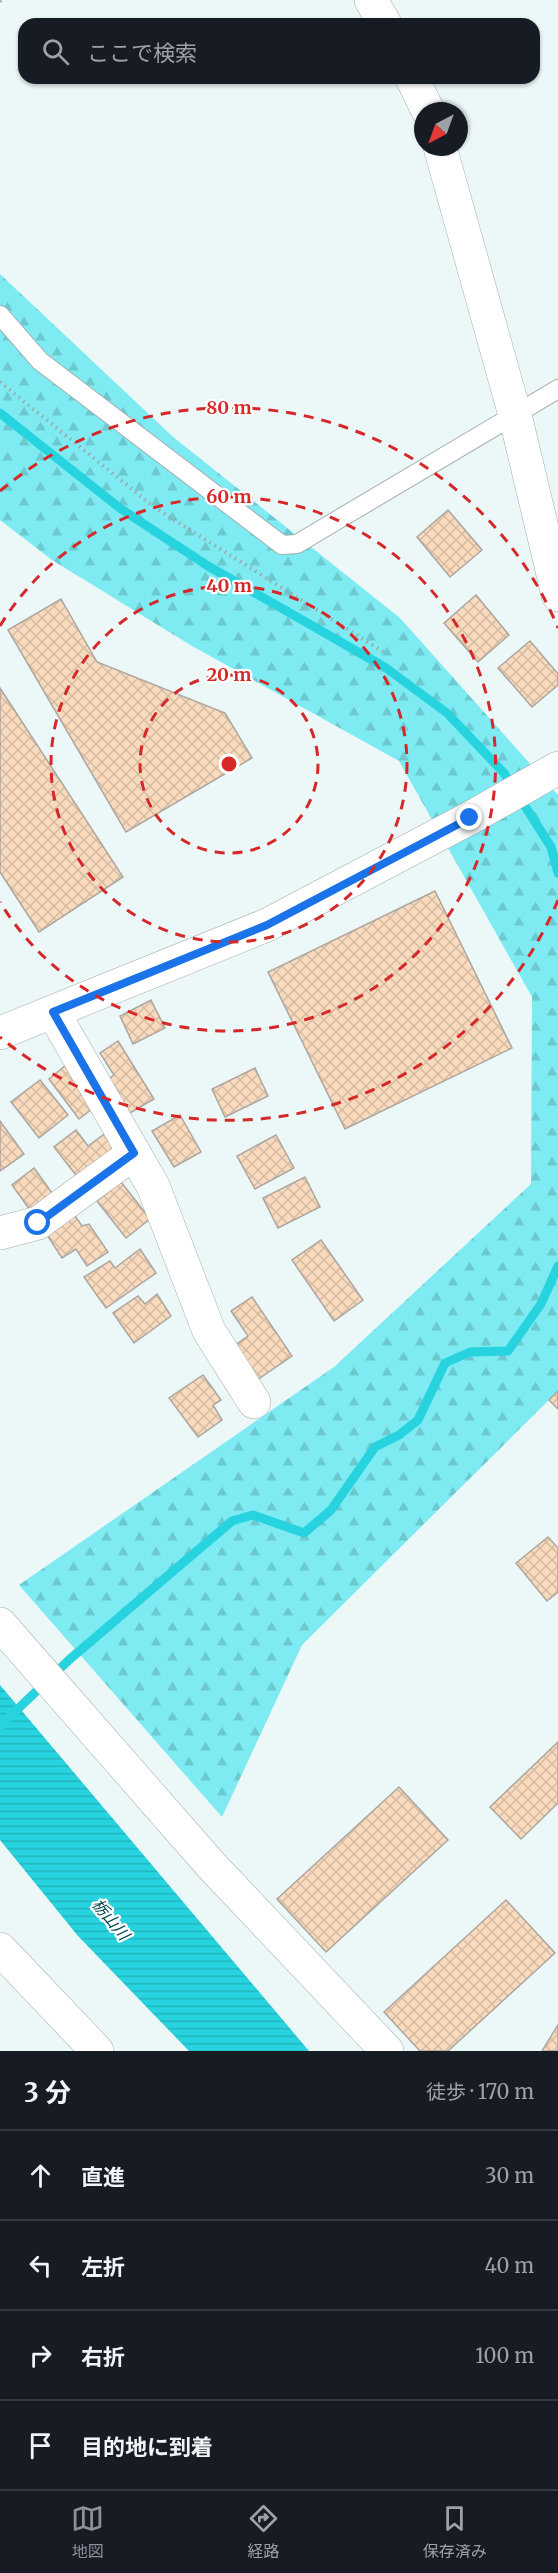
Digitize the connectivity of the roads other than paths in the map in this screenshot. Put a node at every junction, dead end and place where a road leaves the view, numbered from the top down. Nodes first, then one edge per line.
1 (371, 0) edge
2 (382, 18) edge
3 (415, 84) edge
4 (424, 102) edge
5 (443, 156) edge
6 (0, 315) edge
7 (558, 389) edge
8 (515, 415) junction
9 (558, 595) edge
10 (557, 768) edge
11 (53, 1012) junction
12 (0, 1033) edge
13 (134, 1153) junction
14 (0, 1233) edge
15 (254, 1402) dead end
16 (0, 1624) edge
17 (0, 1949) edge
18 (97, 2051) edge
19 (387, 2051) edge

1 - 2 street
3 - 4 street
5 - 8 street
6 - 8 lane
7 - 8 lane
8 - 9 street
10 - 11 street
11 - 12 street
11 - 13 street
13 - 14 street
13 - 15 street
16 - 19 street
17 - 18 street

